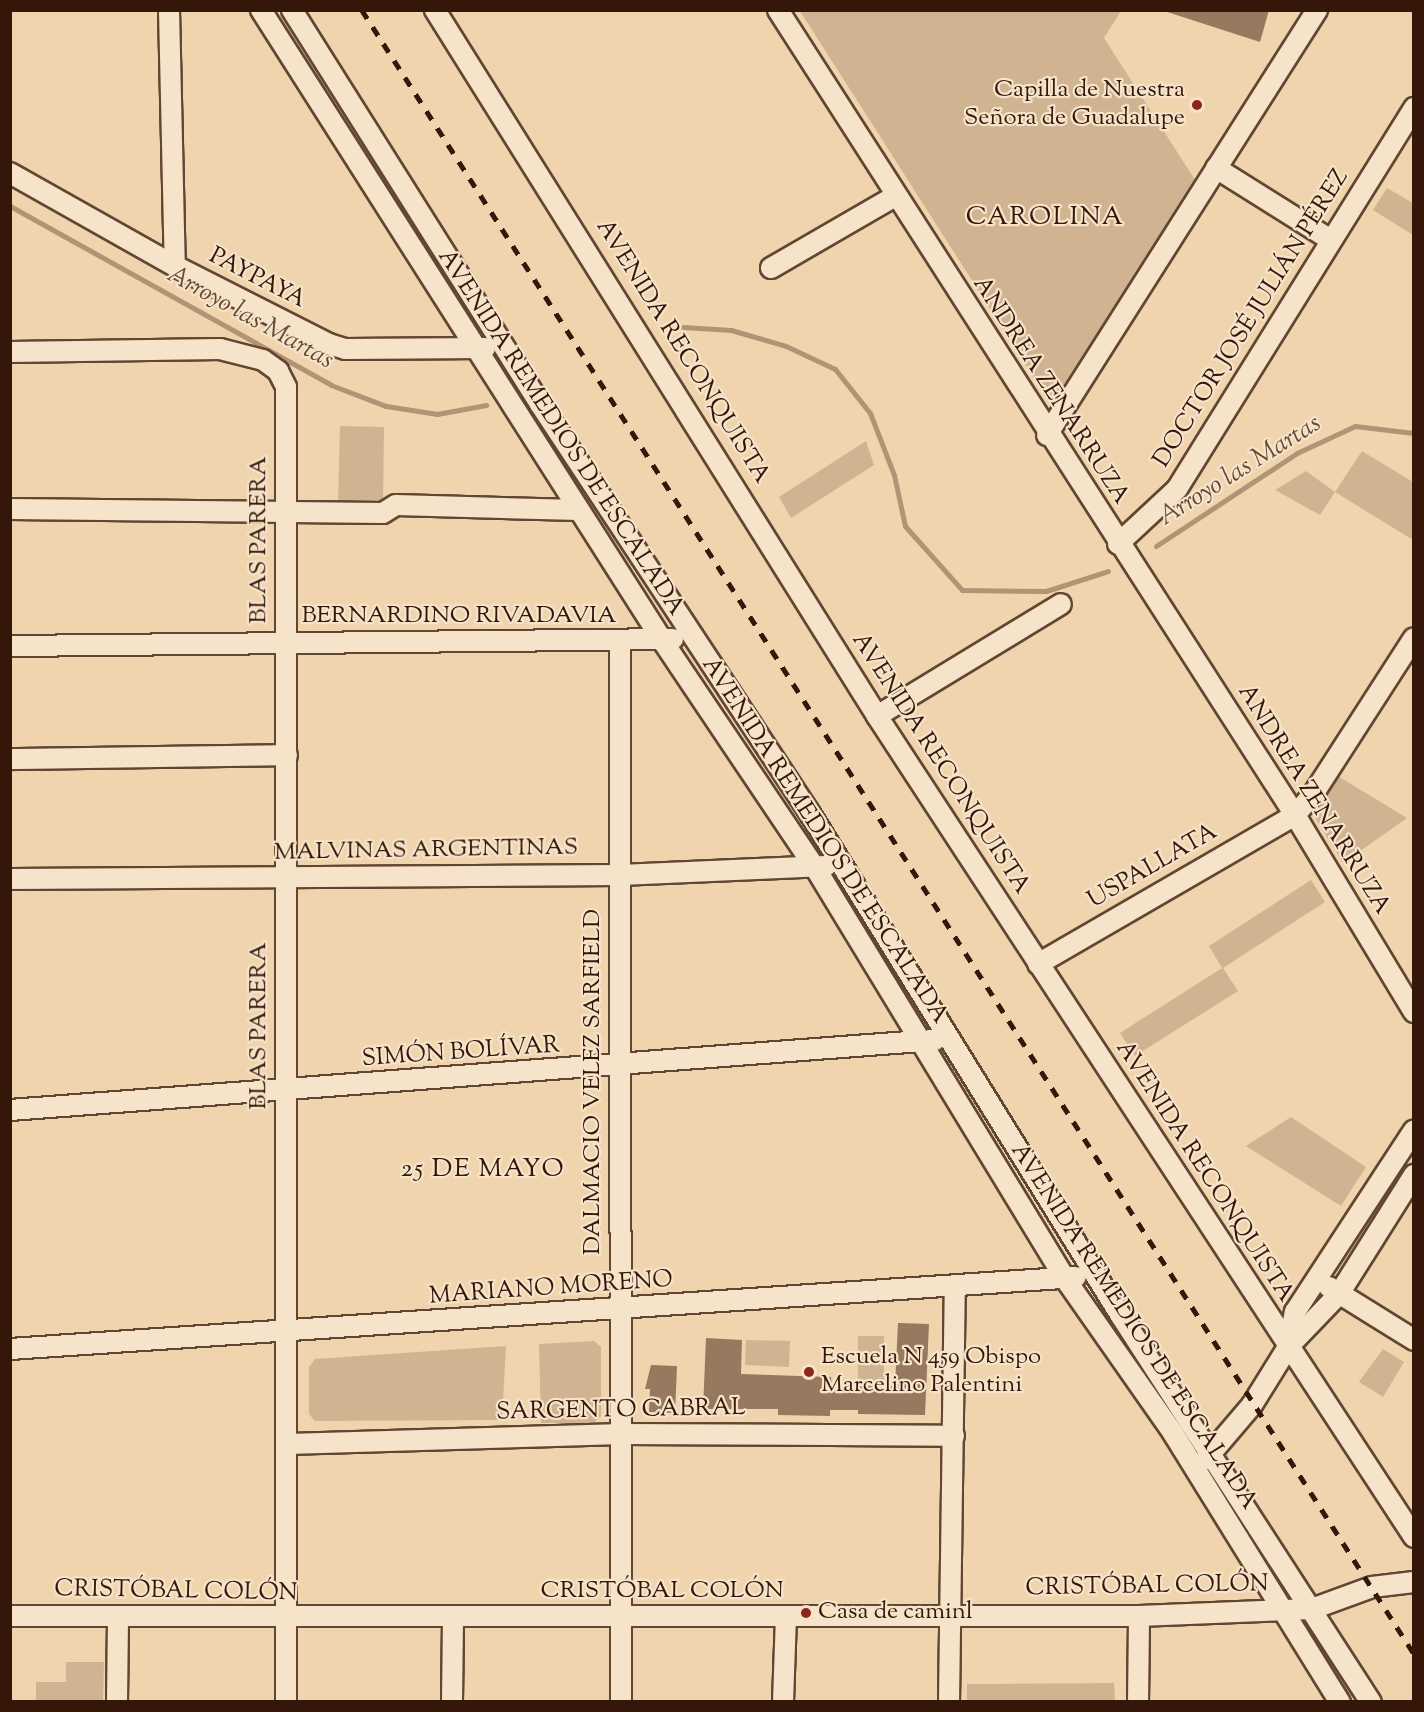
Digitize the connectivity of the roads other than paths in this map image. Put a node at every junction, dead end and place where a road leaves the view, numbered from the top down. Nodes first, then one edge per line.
1 (169, 10) edge
2 (261, 10) edge
3 (292, 10) edge
4 (435, 10) edge
5 (778, 10) edge
6 (1317, 10) edge
7 (1413, 108) edge
8 (1216, 168) junction
9 (10, 173) edge
10 (895, 196) junction
11 (1331, 240) junction
12 (175, 266) junction
13 (771, 268) dead end
14 (504, 346) junction
15 (10, 352) edge
16 (481, 357) junction
17 (1047, 435) junction
18 (10, 509) edge
19 (579, 510) junction
20 (284, 513) junction
21 (1118, 544) junction
22 (1061, 604) dead end
23 (690, 633) junction
24 (1413, 638) edge
25 (620, 642) junction
26 (286, 643) junction
27 (664, 643) junction
28 (10, 646) edge
29 (877, 716) junction
30 (287, 755) junction
31 (10, 759) edge
32 (1295, 815) junction
33 (840, 862) junction
34 (816, 869) junction
35 (620, 875) junction
36 (286, 878) junction
37 (10, 879) edge
38 (1038, 964) junction
39 (1413, 1012) edge
40 (950, 1036) junction
41 (925, 1042) junction
42 (622, 1066) junction
43 (285, 1091) junction
44 (10, 1110) edge
45 (1413, 1130) edge
46 (1413, 1175) edge
47 (1094, 1272) junction
48 (1316, 1279) junction
49 (1066, 1280) junction
50 (955, 1286) junction
51 (1339, 1294) junction
52 (619, 1309) junction
53 (288, 1333) junction
54 (1413, 1340) edge
55 (1288, 1347) junction
56 (10, 1348) edge
57 (622, 1434) junction
58 (954, 1436) junction
59 (288, 1444) junction
60 (1214, 1453) junction
61 (1195, 1468) junction
62 (1413, 1537) edge
63 (1413, 1582) edge
64 (1312, 1609) junction
65 (1282, 1610) junction
66 (10, 1616) edge
67 (621, 1616) junction
68 (950, 1616) junction
69 (1139, 1616) junction
70 (118, 1618) junction
71 (453, 1618) junction
72 (786, 1618) junction
73 (286, 1619) junction
74 (117, 1701) edge
75 (286, 1701) edge
76 (452, 1701) edge
77 (621, 1701) edge
78 (783, 1701) edge
79 (949, 1701) edge
80 (1138, 1701) edge
81 (1340, 1701) edge
82 (1371, 1701) edge

1 - 12 street
2 - 16 street, AVENIDA REMEDIOS DE ESCALADA
3 - 14 street, AVENIDA REMEDIOS DE ESCALADA
4 - 29 street, AVENIDA RECONQUISTA
5 - 10 street, ANDREA ZENARRUZA
6 - 8 street
7 - 11 street, DOCTOR JOSÉ JULIÁN PÉREZ
8 - 11 street
8 - 17 street
9 - 12 street, PAYPAYA
10 - 13 street
10 - 17 street, ANDREA ZENARRUZA
11 - 21 street, DOCTOR JOSÉ JULIÁN PÉREZ
12 - 16 street, PAYPAYA
14 - 16 street, PAYPAYA
14 - 23 street, AVENIDA REMEDIOS DE ESCALADA
15 - 20 street, BLAS PARERA
16 - 19 street, AVENIDA REMEDIOS DE ESCALADA
17 - 21 street, ANDREA ZENARRUZA
18 - 20 street
19 - 20 street
19 - 27 street, AVENIDA REMEDIOS DE ESCALADA
20 - 26 street, BLAS PARERA
21 - 32 street, ANDREA ZENARRUZA
22 - 29 street
23 - 27 street, BERNARDINO RIVADAVIA
23 - 33 street, AVENIDA REMEDIOS DE ESCALADA
24 - 32 street
25 - 26 street, BERNARDINO RIVADAVIA
25 - 27 street, BERNARDINO RIVADAVIA
25 - 35 street, DALMACIO VELEZ SARFIELD
26 - 28 street, BERNARDINO RIVADAVIA
26 - 30 street, BLAS PARERA
27 - 34 street, AVENIDA REMEDIOS DE ESCALADA
29 - 38 street, AVENIDA RECONQUISTA
30 - 31 street
30 - 36 street, BLAS PARERA
32 - 38 street, USPALLATA
32 - 39 street, ANDREA ZENARRUZA
33 - 34 street, MALVINAS ARGENTINAS
33 - 40 street, AVENIDA REMEDIOS DE ESCALADA
34 - 35 street, MALVINAS ARGENTINAS
34 - 41 street, AVENIDA REMEDIOS DE ESCALADA
35 - 36 street, MALVINAS ARGENTINAS
35 - 42 street, DALMACIO VELEZ SARFIELD
36 - 37 street, MALVINAS ARGENTINAS
36 - 43 street, BLAS PARERA
38 - 55 street, AVENIDA RECONQUISTA
40 - 41 street, SIMÓN BOLÍVAR
40 - 47 street, AVENIDA REMEDIOS DE ESCALADA
41 - 42 street, SIMÓN BOLÍVAR
41 - 49 street, AVENIDA REMEDIOS DE ESCALADA
42 - 43 street, SIMÓN BOLÍVAR
42 - 52 street, DALMACIO VELEZ SARFIELD
43 - 44 street, SIMÓN BOLÍVAR
43 - 53 street, BLAS PARERA
45 - 48 street
46 - 51 street
47 - 49 street, MARIANO MORENO
47 - 60 street, AVENIDA REMEDIOS DE ESCALADA
48 - 51 street
48 - 55 street
49 - 50 street, MARIANO MORENO
49 - 61 street, AVENIDA REMEDIOS DE ESCALADA
50 - 52 street, MARIANO MORENO
50 - 58 street
51 - 54 street
51 - 55 street
52 - 53 street, MARIANO MORENO
52 - 57 street, DALMACIO VELEZ SARFIELD
53 - 56 street, MARIANO MORENO
53 - 59 street, BLAS PARERA
55 - 60 street
55 - 62 street, AVENIDA RECONQUISTA
57 - 58 street, SARGENTO CABRAL
57 - 59 street, SARGENTO CABRAL
57 - 67 street, DALMACIO VELEZ SARFIELD
58 - 68 street
59 - 73 street, BLAS PARERA
60 - 61 street
60 - 64 street, AVENIDA REMEDIOS DE ESCALADA
61 - 65 street, AVENIDA REMEDIOS DE ESCALADA
63 - 64 street, CRISTÓBAL COLÓN
64 - 65 street, CRISTÓBAL COLÓN
64 - 82 street, AVENIDA REMEDIOS DE ESCALADA
65 - 69 street, CRISTÓBAL COLÓN
65 - 81 street, AVENIDA REMEDIOS DE ESCALADA
66 - 70 street, CRISTÓBAL COLÓN
67 - 71 street, CRISTÓBAL COLÓN
67 - 72 street, CRISTÓBAL COLÓN
67 - 77 street, DALMACIO VELEZ SARFIELD
68 - 69 street, CRISTÓBAL COLÓN
68 - 72 street, CRISTÓBAL COLÓN
68 - 79 street
69 - 80 street
70 - 73 street, CRISTÓBAL COLÓN
70 - 74 street
71 - 73 street, CRISTÓBAL COLÓN
71 - 76 street
72 - 78 street
73 - 75 street, BLAS PARERA

